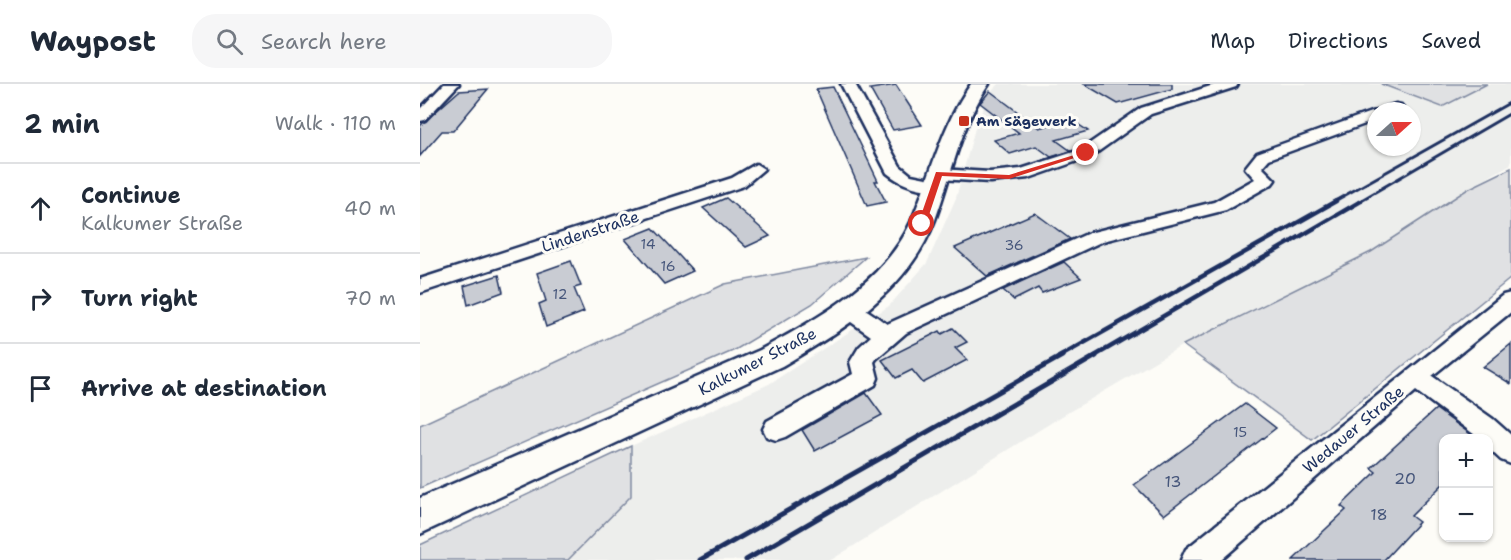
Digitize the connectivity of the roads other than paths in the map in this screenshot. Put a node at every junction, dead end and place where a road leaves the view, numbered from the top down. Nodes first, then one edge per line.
1 (451, 84) edge
2 (848, 84) edge
3 (980, 84) edge
4 (1231, 84) edge
5 (420, 117) edge
6 (1367, 118) edge
7 (756, 170) dead end
8 (937, 179) junction
9 (420, 286) edge
10 (1511, 300) edge
11 (849, 310) junction
12 (886, 335) junction
13 (1415, 377) junction
14 (776, 429) dead end
15 (1511, 452) edge
16 (420, 516) edge
17 (1197, 560) edge

1 - 5 street
2 - 8 street
3 - 8 main road, Kalkumer Straße
4 - 8 street
6 - 12 street
7 - 9 street, Lindenstraße
8 - 11 main road, Kalkumer Straße
10 - 13 street, Wedauer Straße
11 - 12 street
11 - 16 main road, Kalkumer Straße
12 - 14 street
13 - 15 street
13 - 17 street, Wedauer Straße

